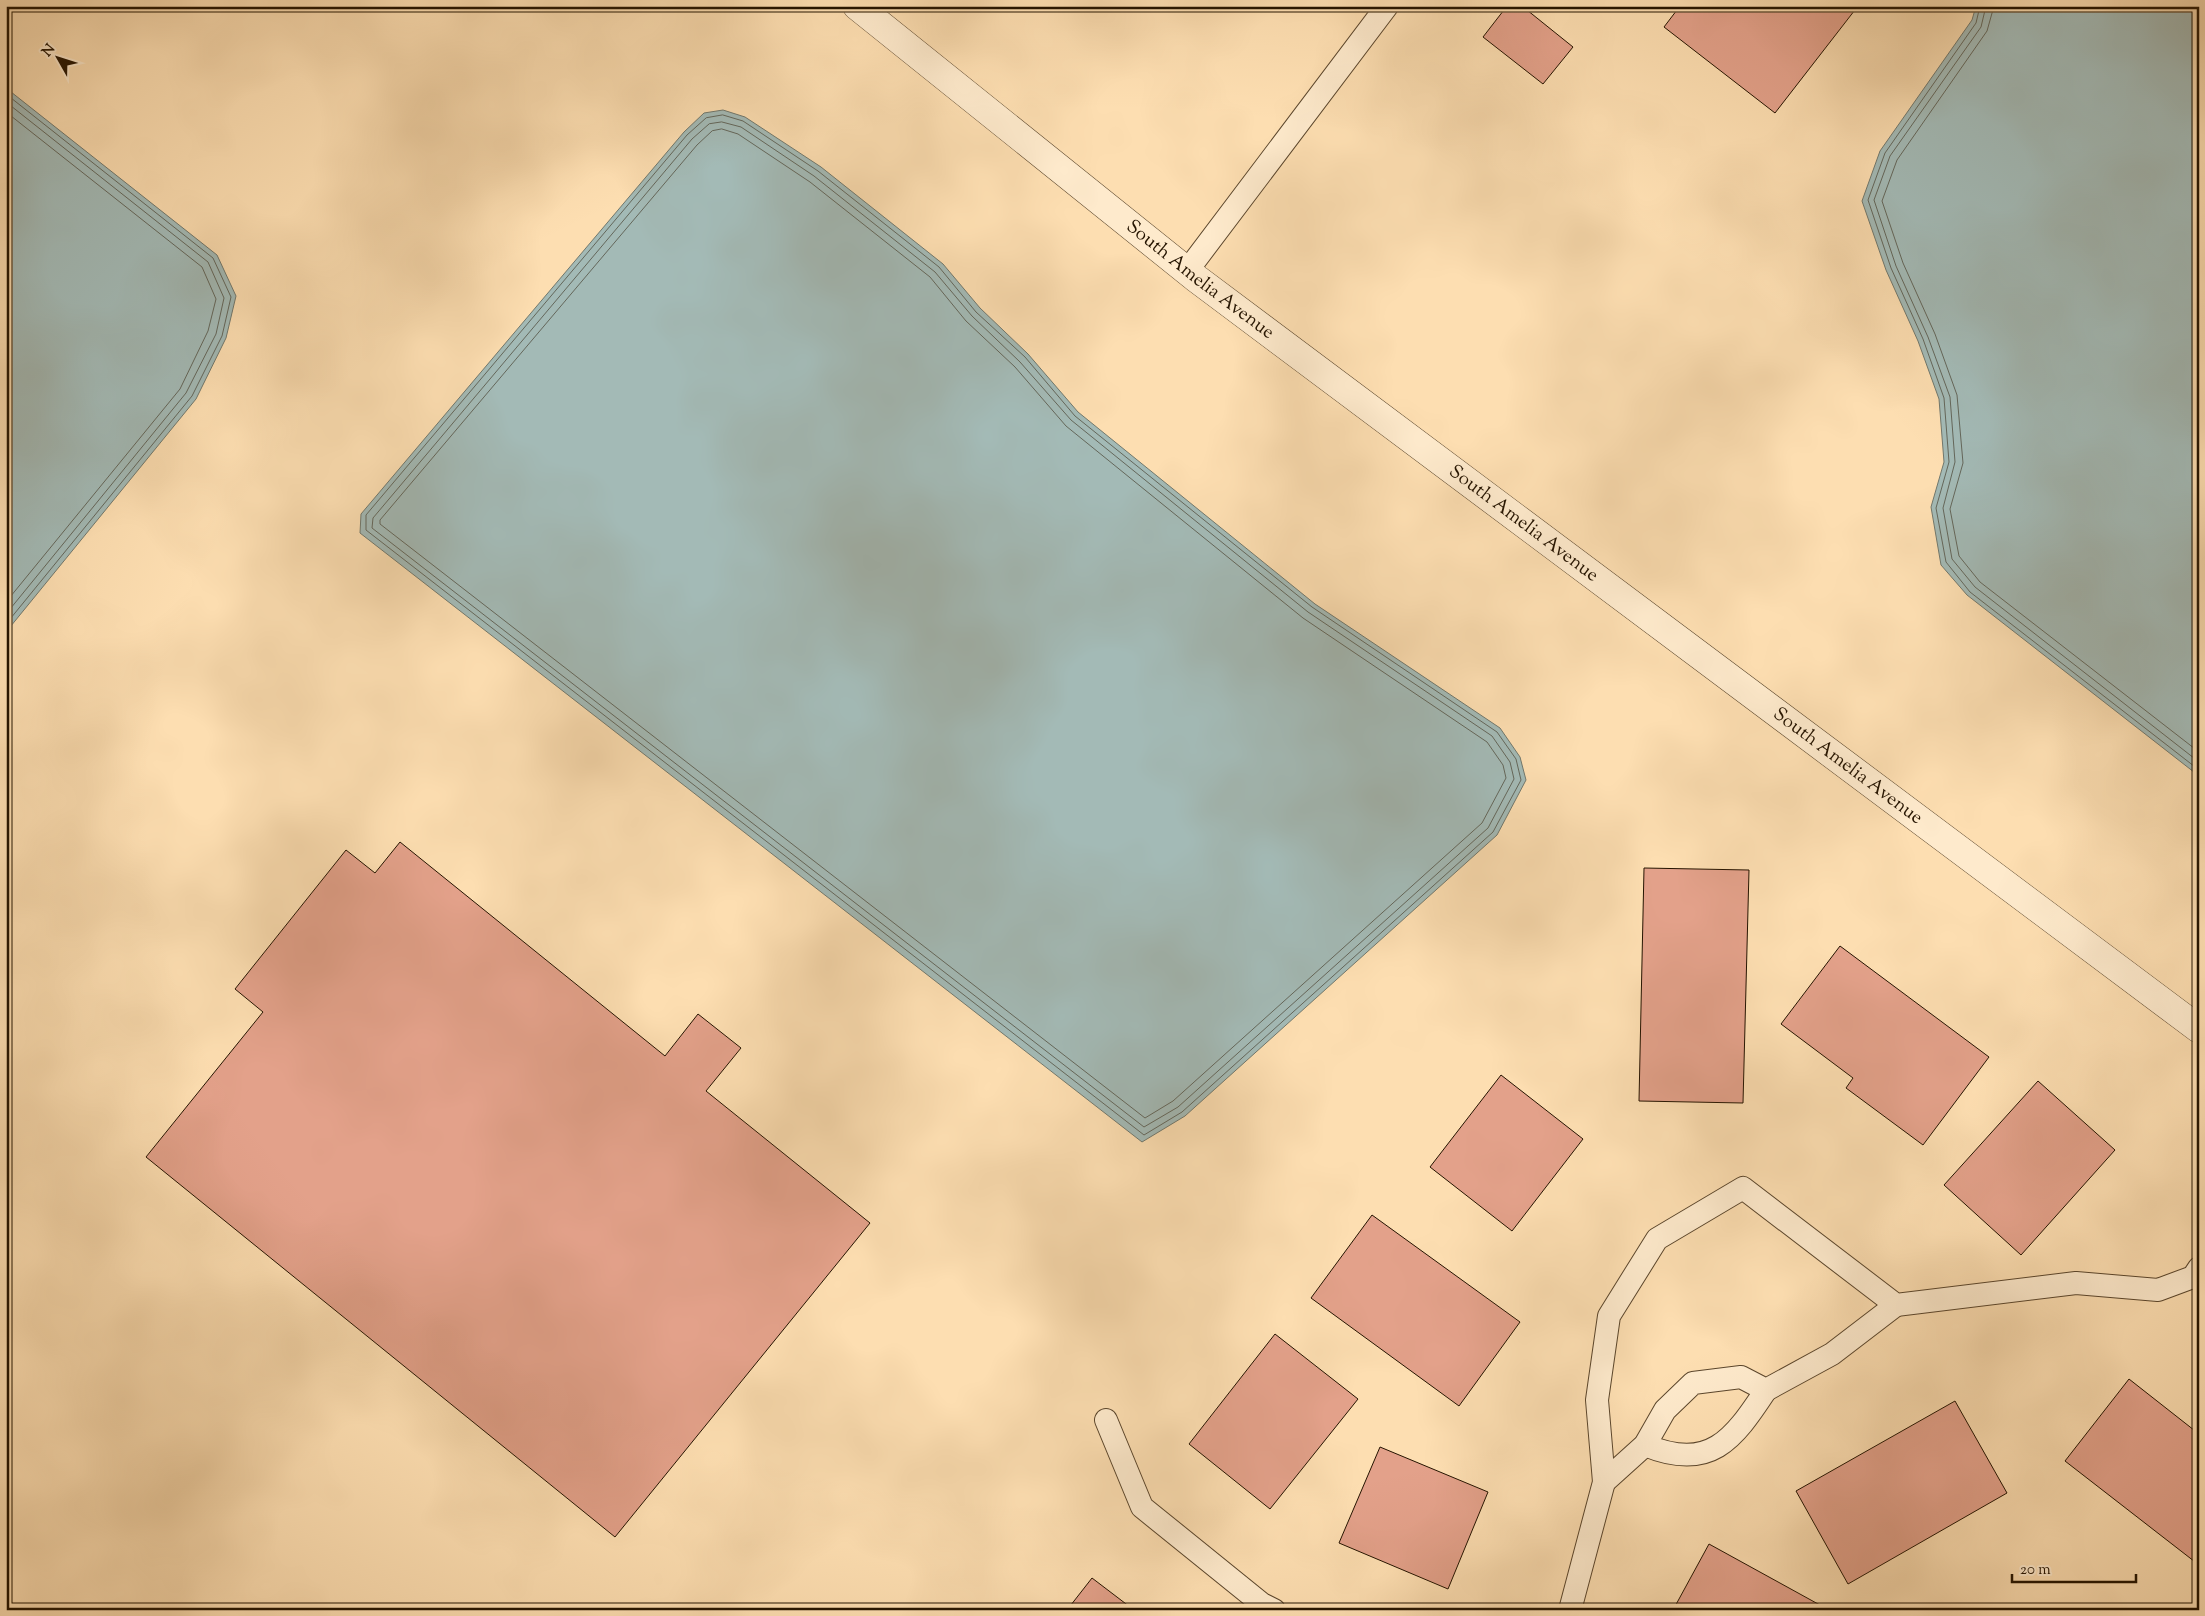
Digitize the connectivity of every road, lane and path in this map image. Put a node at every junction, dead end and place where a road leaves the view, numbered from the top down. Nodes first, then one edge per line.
1 (857, 6) edge
2 (1387, 6) edge
3 (1187, 271) junction
4 (2199, 1029) edge
5 (2199, 1268) edge
6 (1896, 1306) junction
7 (1766, 1390) junction
8 (1106, 1420) dead end
9 (1645, 1445) junction
10 (1604, 1482) junction
11 (1274, 1610) edge
12 (1570, 1610) edge

1 - 3 street, South Amelia Avenue
2 - 3 lane
3 - 4 street, South Amelia Avenue
5 - 6 lane
6 - 7 lane
6 - 10 lane
7 - 9 lane
7 - 9 lane
8 - 11 lane
9 - 10 lane
10 - 12 lane

